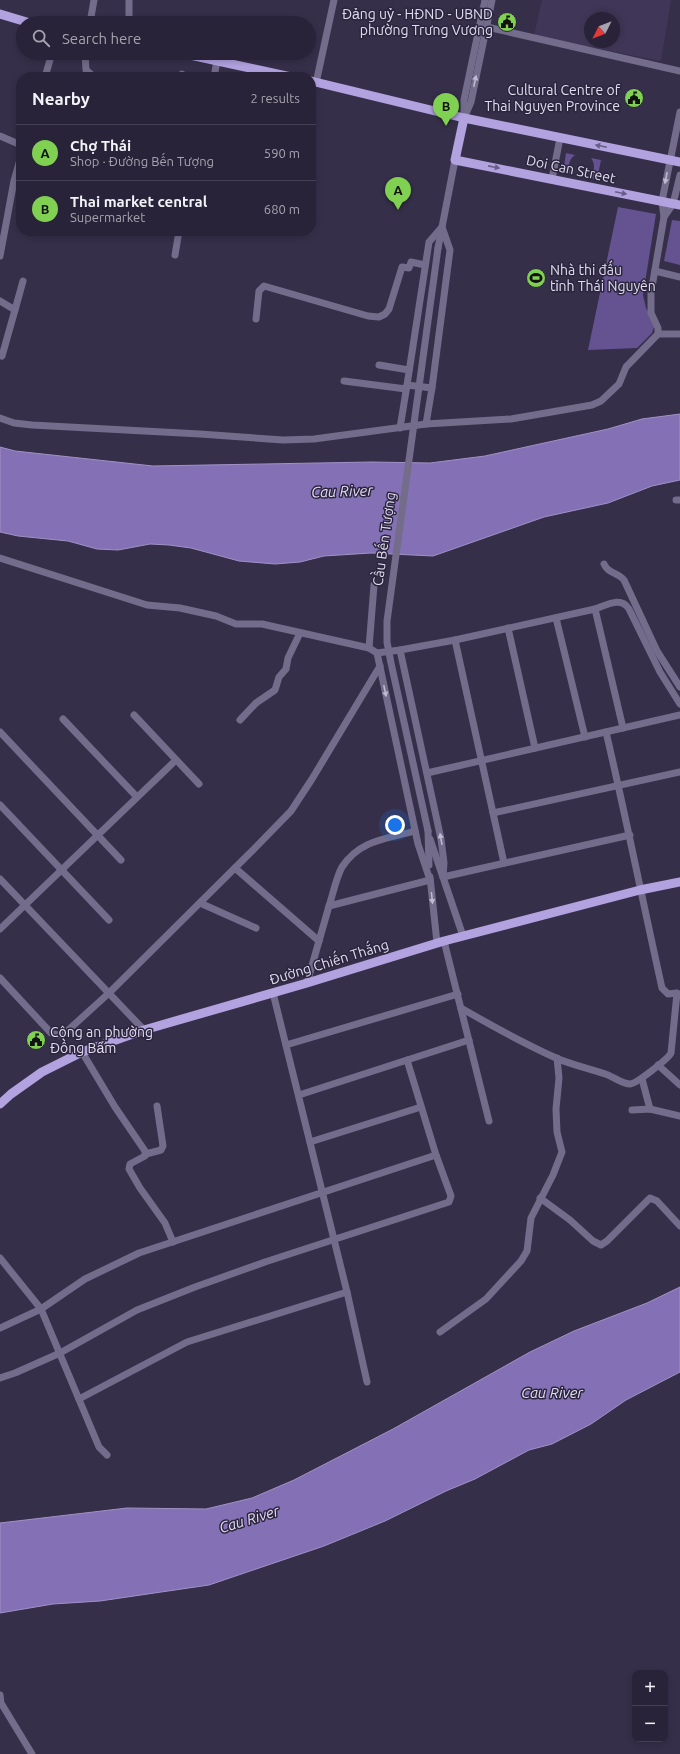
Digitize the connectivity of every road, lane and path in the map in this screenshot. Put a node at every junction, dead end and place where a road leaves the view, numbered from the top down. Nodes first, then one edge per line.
1 (94, 0) edge
2 (130, 0) edge
3 (334, 0) edge
4 (485, 0) edge
5 (492, 0) edge
6 (0, 14) edge
7 (91, 16) edge
8 (129, 16) edge
9 (16, 19) edge
10 (487, 28) junction
11 (50, 60) edge
12 (85, 60) edge
13 (212, 60) edge
14 (217, 61) junction
15 (680, 71) edge
16 (46, 72) edge
17 (88, 72) edge
18 (215, 72) edge
19 (268, 72) edge
20 (316, 74) edge
21 (316, 82) edge
22 (680, 112) edge
23 (464, 118) junction
24 (0, 136) edge
25 (560, 138) junction
26 (16, 143) edge
27 (456, 160) junction
28 (669, 161) junction
29 (680, 162) edge
30 (16, 174) edge
31 (680, 175) edge
32 (552, 179) junction
33 (662, 201) junction
34 (677, 205) edge
35 (664, 217) junction
36 (442, 227) junction
37 (178, 236) edge
38 (175, 255) dead end
39 (0, 256) edge
40 (425, 265) junction
41 (655, 271) junction
42 (680, 277) edge
43 (23, 281) dead end
44 (0, 301) edge
45 (14, 310) junction
46 (256, 319) dead end
47 (658, 334) junction
48 (680, 334) edge
49 (0, 355) edge
50 (379, 365) dead end
51 (409, 370) junction
52 (344, 381) dead end
53 (406, 387) junction
54 (432, 388) junction
55 (0, 418) edge
56 (426, 424) junction
57 (400, 428) junction
58 (0, 558) edge
59 (604, 564) dead end
60 (374, 585) dead end
61 (595, 609) junction
62 (556, 618) junction
63 (508, 628) junction
64 (300, 633) junction
65 (455, 640) junction
66 (369, 648) junction
67 (400, 650) junction
68 (377, 653) junction
69 (380, 666) junction
70 (680, 687) edge
71 (680, 704) edge
72 (134, 715) dead end
73 (680, 715) edge
74 (62, 720) dead end
75 (240, 720) dead end
76 (623, 728) junction
77 (0, 732) edge
78 (606, 732) junction
79 (585, 737) junction
80 (535, 748) junction
81 (176, 760) junction
82 (482, 760) junction
83 (680, 772) edge
84 (427, 773) junction
85 (199, 784) dead end
86 (618, 785) junction
87 (137, 797) junction
88 (0, 805) edge
89 (493, 813) junction
90 (415, 831) junction
91 (428, 831) junction
92 (630, 835) junction
93 (98, 836) junction
94 (121, 860) dead end
95 (504, 863) junction
96 (235, 868) junction
97 (62, 870) junction
98 (443, 877) junction
99 (0, 879) edge
100 (430, 880) junction
101 (680, 882) edge
102 (640, 890) junction
103 (200, 903) junction
104 (25, 906) junction
105 (330, 906) junction
106 (109, 920) dead end
107 (256, 928) dead end
108 (0, 929) edge
109 (464, 936) junction
110 (319, 941) junction
111 (440, 942) junction
112 (0, 978) edge
113 (307, 983) junction
114 (109, 993) junction
115 (273, 993) junction
116 (679, 993) edge
117 (458, 994) junction
118 (461, 1008) junction
119 (144, 1030) junction
120 (469, 1040) junction
121 (286, 1045) junction
122 (82, 1052) junction
123 (557, 1058) junction
124 (407, 1060) junction
125 (658, 1065) junction
126 (642, 1079) junction
127 (680, 1085) edge
128 (299, 1095) junction
129 (0, 1104) edge
130 (157, 1106) dead end
131 (421, 1107) junction
132 (650, 1108) junction
133 (632, 1110) dead end
134 (680, 1116) edge
135 (489, 1121) dead end
136 (310, 1142) junction
137 (146, 1154) junction
138 (436, 1155) junction
139 (323, 1194) junction
140 (540, 1198) junction
141 (680, 1226) edge
142 (334, 1240) junction
143 (173, 1242) junction
144 (0, 1258) edge
145 (347, 1292) junction
146 (41, 1309) junction
147 (0, 1328) edge
148 (440, 1332) dead end
149 (60, 1353) junction
150 (0, 1378) edge
151 (367, 1382) dead end
152 (79, 1399) junction
153 (106, 1455) dead end
154 (0, 1695) edge
155 (32, 1754) edge

1 - 7 street
2 - 8 street
3 - 20 street
4 - 23 street
5 - 10 street
6 - 9 main road
10 - 15 street
23 -> 10 street
11 - 16 street
12 - 17 street
13 - 14 main road
14 - 18 street
14 - 19 main road
21 - 23 main road, Doi Can Street
22 - 28 street
23 - 25 main road, Doi Can Street
23 - 27 main road
24 - 26 street
28 -> 25 main road, Doi Can Street
25 - 32 street
27 -> 32 main road, Doi Can Street
27 - 36 street, Cầu Bến Tượng
28 - 29 main road, Doi Can Street
28 -> 33 street
30 - 39 street
31 - 34 street
32 -> 33 main road, Doi Can Street
33 - 34 main road, Doi Can Street
33 - 35 street
34 - 35 street
35 - 41 street
36 - 40 street
36 - 54 street
36 - 91 street, Cầu Bến Tượng, bridge
37 - 38 street
40 - 46 street
40 - 51 street
41 - 42 street
41 - 47 street
43 - 45 street
44 - 45 street
45 - 49 street
47 - 48 street
47 - 56 street
50 - 51 street
51 - 53 street
52 - 53 street
53 - 54 street
53 - 57 street
54 - 56 street
55 - 57 street
56 - 57 street
58 - 64 street
59 - 70 street
60 - 66 street
61 - 62 street
61 - 71 street
61 - 76 street
62 - 63 street
62 - 79 street
63 - 65 street
63 - 80 street
64 - 66 street
64 - 75 street
65 - 67 street
65 - 82 street
66 - 68 street
67 - 68 street
67 - 84 street
68 - 69 street
69 -> 90 street
69 - 96 street
72 - 81 street
73 - 76 street
74 - 87 street
76 - 78 street
77 - 93 street
78 - 79 street
78 - 86 street
79 - 80 street
80 - 82 street
81 - 85 street
81 - 87 street
82 - 84 street
82 - 89 street
83 - 86 street
98 -> 84 street
86 - 89 street
86 - 92 street
87 - 93 street
88 - 97 street
89 - 95 street
90 - 100 street
90 - 105 street
91 - 98 street
91 - 100 street
92 - 95 street
92 - 102 street
93 - 94 street
93 - 97 street
95 - 98 street
96 - 103 street
96 - 110 street
97 - 104 street
97 - 106 street
98 - 109 street
99 - 104 street
100 - 105 street
100 -> 111 street
101 - 102 main road, Đường Chiến Thắng
102 - 109 main road, Đường Chiến Thắng
102 - 116 street
103 - 107 street
103 - 114 street
104 - 108 street
104 - 114 street
105 - 110 street
109 - 111 main road, Đường Chiến Thắng
110 - 113 street
111 - 113 main road, Đường Chiến Thắng
111 - 117 street
112 - 114 street
113 - 115 main road, Đường Chiến Thắng
114 - 119 street
115 - 119 main road, Đường Chiến Thắng
115 - 121 street
116 - 125 street
117 - 118 street
117 - 121 street
118 - 120 street
118 - 123 street
119 - 122 main road, Đường Chiến Thắng
120 - 124 street
120 - 135 street
121 - 128 street
122 - 129 main road, Đường Chiến Thắng
122 - 137 street
123 - 126 street
123 - 140 street
124 - 128 street
124 - 131 street
125 - 126 street
125 - 127 street
126 - 132 street
128 - 136 street
130 - 137 street
131 - 136 street
131 - 138 street
132 - 133 street
132 - 134 street
136 - 139 street
137 - 143 street
138 - 139 street
138 - 142 street
139 - 142 street
139 - 143 street
140 - 141 street
140 - 148 street
142 - 145 street
142 - 149 street
143 - 146 street
144 - 146 street
145 - 151 street
145 - 152 street
146 - 147 street
146 - 149 street
149 - 150 street
149 - 152 street
152 - 153 street
154 - 155 street

